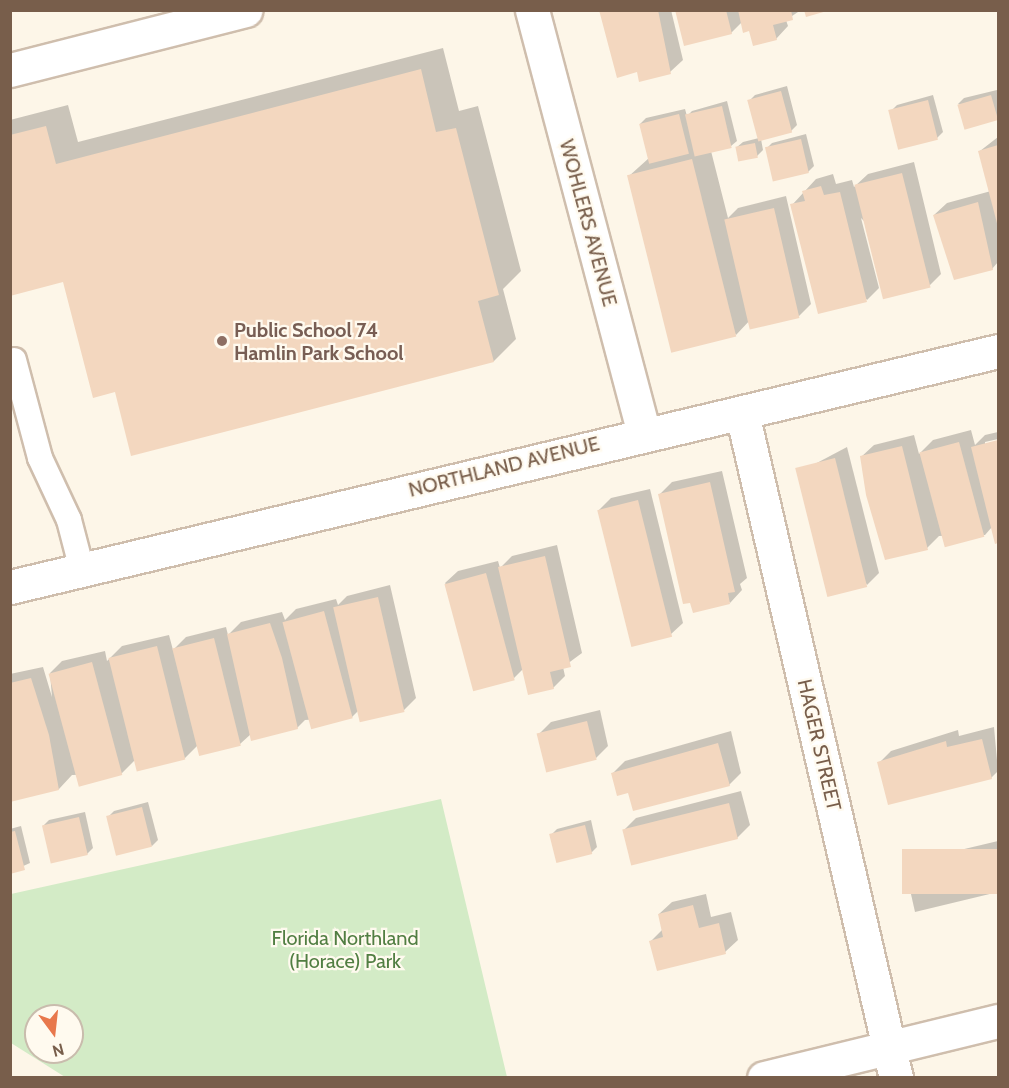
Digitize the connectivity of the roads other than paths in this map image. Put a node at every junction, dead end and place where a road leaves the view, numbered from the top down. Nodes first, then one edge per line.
1 (246, 10) edge
2 (532, 10) edge
3 (10, 70) edge
4 (999, 351) edge
5 (14, 360) dead end
6 (742, 413) junction
7 (644, 434) junction
8 (82, 570) junction
9 (10, 587) edge
10 (999, 1020) edge
11 (892, 1062) edge
12 (764, 1077) edge

1 - 3 street
2 - 7 street, WOHLERS AVENUE
4 - 6 street, NORTHLAND AVENUE
5 - 8 lane
6 - 7 street, NORTHLAND AVENUE
6 - 11 street, HAGER STREET
7 - 8 street, NORTHLAND AVENUE
8 - 9 street, NORTHLAND AVENUE
10 - 11 street
11 - 12 street

